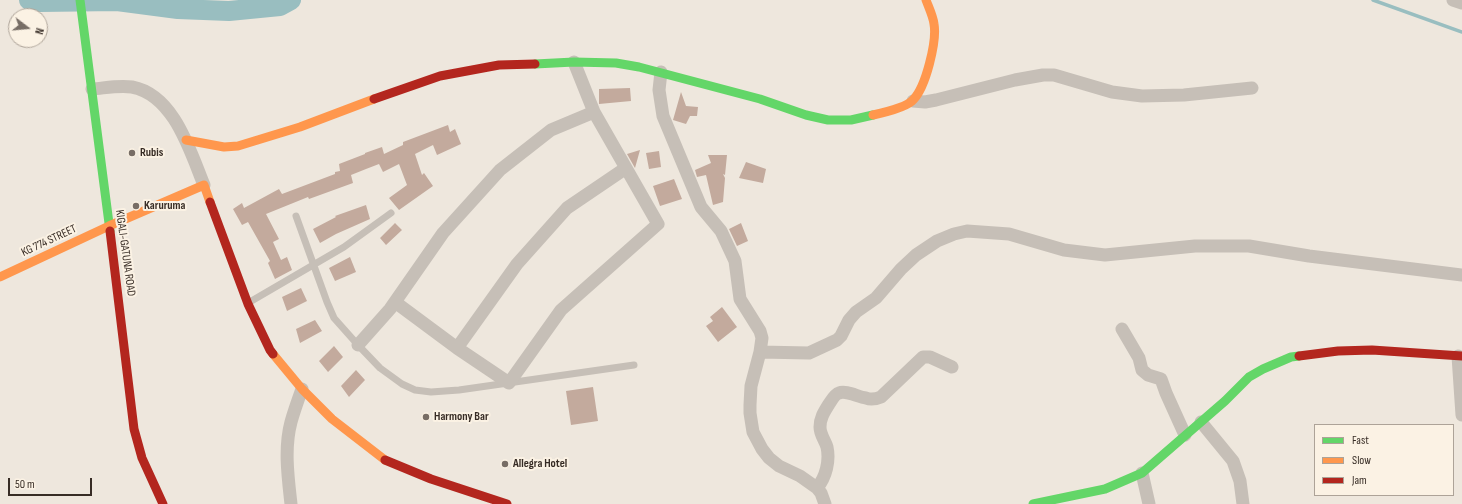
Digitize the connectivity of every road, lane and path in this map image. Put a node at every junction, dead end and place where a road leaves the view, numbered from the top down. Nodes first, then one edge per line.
1 (80, 0) edge
2 (926, 0) edge
3 (1453, 0) edge
4 (1462, 3) edge
5 (574, 62) junction
6 (661, 72) junction
7 (1252, 88) dead end
8 (92, 89) junction
9 (913, 101) junction
10 (594, 112) junction
11 (186, 140) junction
12 (626, 168) junction
13 (204, 185) junction
14 (391, 213) dead end
15 (296, 216) dead end
16 (109, 226) junction
17 (314, 265) junction
18 (1462, 275) edge
19 (0, 277) edge
20 (395, 302) junction
21 (248, 304) junction
22 (1122, 328) dead end
23 (358, 345) junction
24 (457, 348) junction
25 (760, 352) junction
26 (1460, 356) edge
27 (634, 365) dead end
28 (952, 367) dead end
29 (509, 383) junction
30 (302, 389) junction
31 (1462, 415) edge
32 (1201, 422) junction
33 (1185, 435) junction
34 (1142, 473) junction
35 (818, 488) junction
36 (162, 504) edge
37 (290, 504) edge
38 (505, 504) edge
39 (825, 504) edge
40 (1033, 504) edge
41 (1149, 504) edge
42 (1243, 504) edge

1 - 8 main road, KIGALI-GATUNA ROAD
2 - 9 main road
3 - 4 street
5 - 6 main road
5 - 10 street
5 - 11 main road
6 - 9 main road
6 - 25 street
7 - 9 street
8 - 11 street
8 - 16 main road, KIGALI-GATUNA ROAD
10 - 12 street
10 - 20 street
11 - 13 street
12 - 24 street
12 - 29 street
13 - 16 main road, KG 774 STREET
13 - 21 main road
14 - 17 lane
15 - 17 lane
16 - 19 main road, KG 774 STREET
16 - 36 main road, KIGALI-GATUNA ROAD
17 - 21 lane
17 - 23 lane
18 - 25 street
20 - 23 street
20 - 24 street
21 - 30 main road
22 - 33 street
23 - 29 lane
24 - 29 street
25 - 35 street
26 - 31 street
26 - 32 main road
27 - 29 lane
28 - 35 street
30 - 37 street
30 - 38 main road
32 - 33 main road
32 - 42 street
33 - 34 main road
34 - 40 main road
34 - 41 street
35 - 39 street

